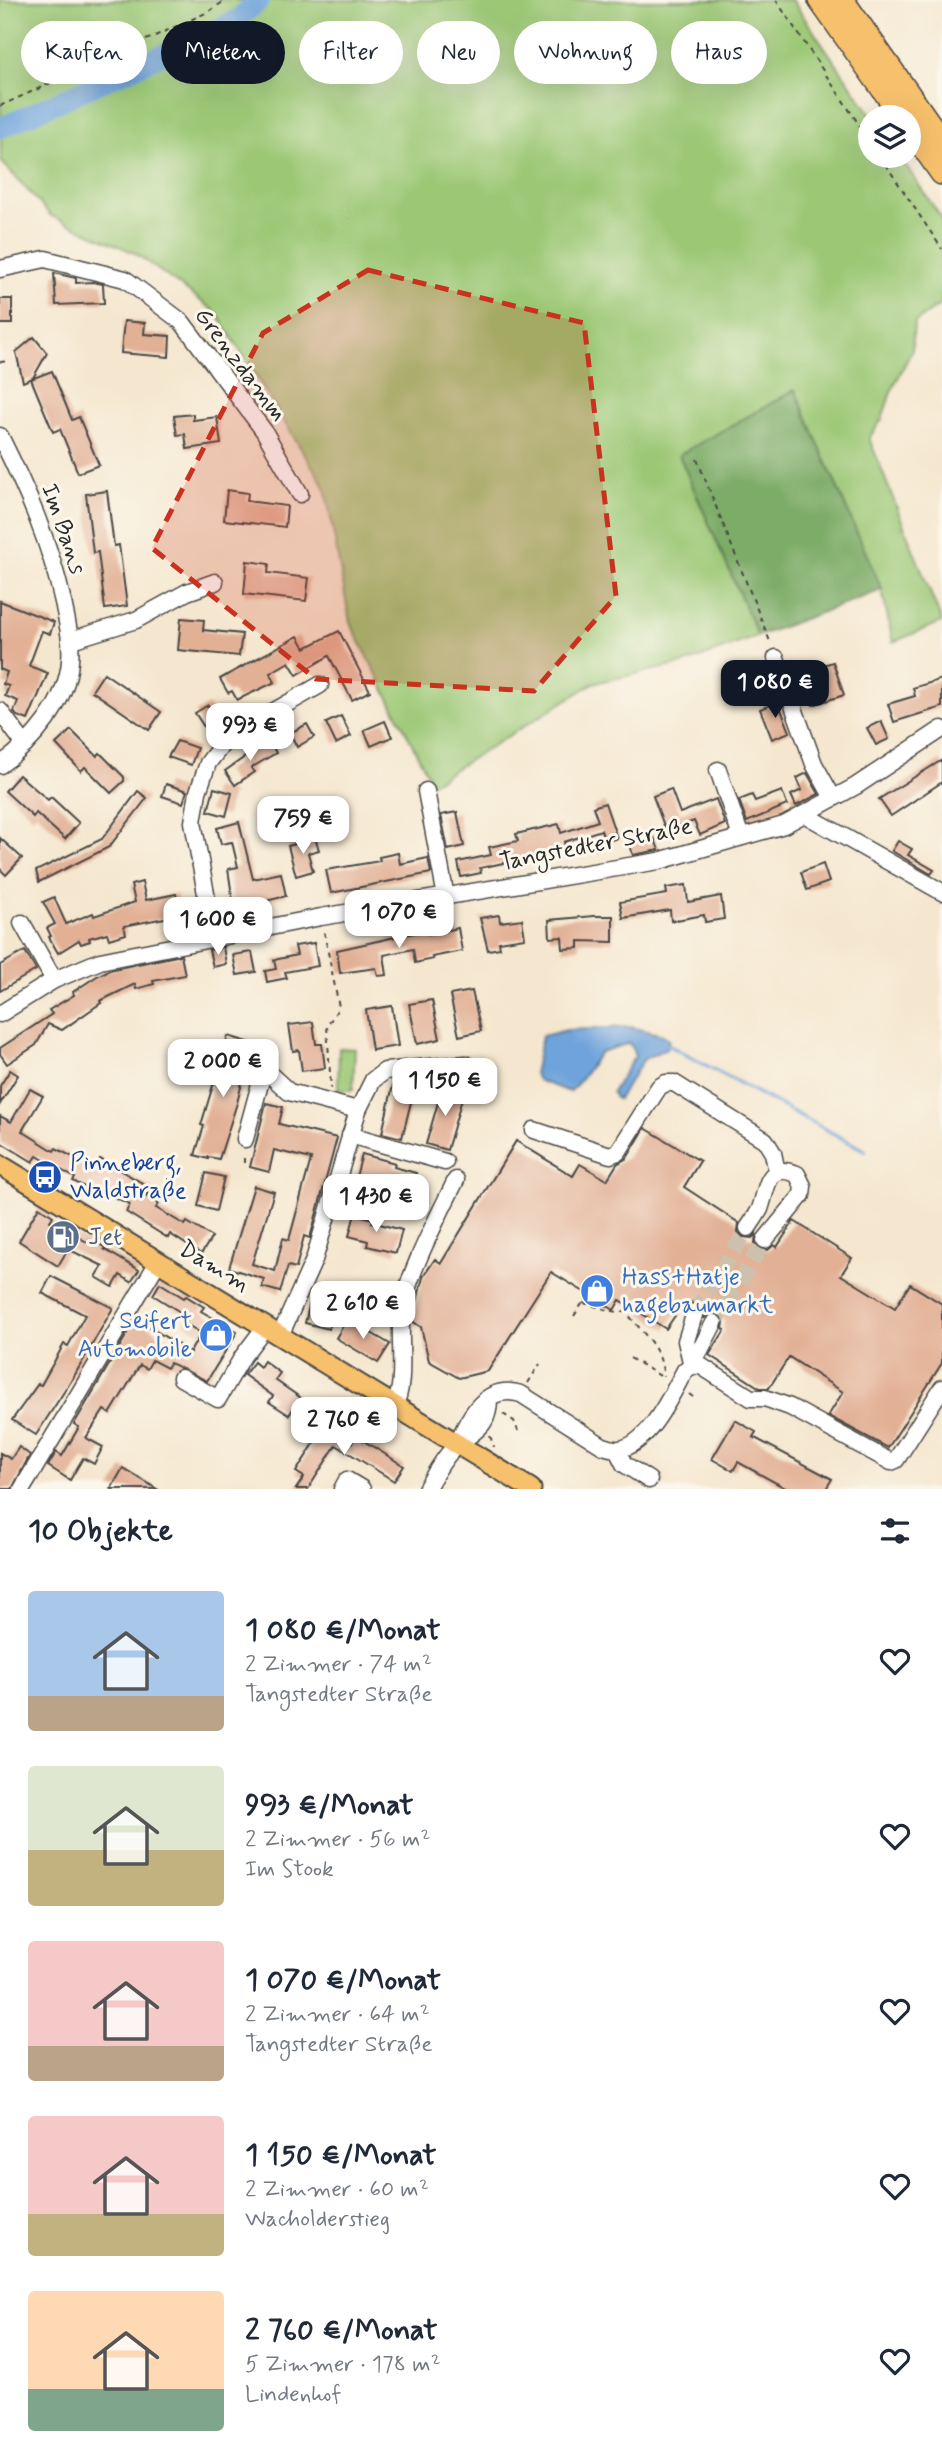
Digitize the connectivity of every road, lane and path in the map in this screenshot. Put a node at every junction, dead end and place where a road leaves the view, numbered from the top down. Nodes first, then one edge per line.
1 (226, 0) edge
2 (776, 0) edge
3 (820, 0) edge
4 (842, 0) edge
5 (894, 105) edge
6 (0, 106) edge
7 (858, 123) edge
8 (942, 142) edge
9 (921, 143) edge
10 (888, 168) edge
11 (942, 173) edge
12 (942, 249) edge
13 (0, 269) edge
14 (10, 361) dead end
15 (0, 362) edge
16 (0, 436) edge
17 (697, 459) dead end
18 (300, 494) dead end
19 (215, 582) dead end
20 (71, 640) junction
21 (776, 658) joint
22 (320, 685) dead end
23 (0, 711) edge
24 (941, 732) edge
25 (25, 745) junction
26 (0, 765) edge
27 (718, 770) dead end
28 (426, 791) dead end
29 (834, 798) junction
30 (804, 814) junction
31 (741, 837) junction
32 (942, 892) edge
33 (446, 897) junction
34 (321, 917) junction
35 (22, 923) dead end
36 (214, 938) junction
37 (54, 980) junction
38 (0, 1014) edge
39 (466, 1064) dead end
40 (332, 1104) junction
41 (358, 1110) junction
42 (534, 1130) dead end
43 (350, 1135) junction
44 (245, 1139) dead end
45 (444, 1161) dead end
46 (0, 1165) edge
47 (777, 1172) junction
48 (456, 1180) dead end
49 (748, 1228) tunnel mouth
50 (765, 1240) tunnel mouth
51 (158, 1262) junction
52 (588, 1295) dead end
53 (583, 1303) junction
54 (695, 1312) tunnel mouth
55 (574, 1316) dead end
56 (714, 1323) tunnel mouth
57 (273, 1332) junction
58 (630, 1358) dead end
59 (540, 1364) dead end
60 (692, 1366) junction
61 (181, 1378) dead end
62 (527, 1384) dead end
63 (942, 1388) edge
64 (685, 1392) dead end
65 (697, 1400) dead end
66 (398, 1408) junction
67 (512, 1410) dead end
68 (518, 1431) dead end
69 (457, 1444) junction
70 (617, 1450) junction
71 (649, 1480) dead end
72 (22, 1489) edge
73 (342, 1489) edge
74 (362, 1489) edge
75 (426, 1489) edge
76 (531, 1489) edge

1 - 6 path
2 - 7 path
3 - 5 highway
4 - 8 highway
9 - 11 highway
10 - 12 path
13 - 18 street, Grenzdamm
14 - 15 path
16 - 20 street, Im Bans
17 - 21 path
19 - 20 street
20 - 25 street, Im Bans
21 - 29 street
22 - 36 street
23 - 25 street
24 - 29 street, Tangstedter Straße
25 - 26 street, Im Bans
27 - 31 street
28 - 33 street
29 - 30 street, Tangstedter Straße
30 - 31 street, Tangstedter Straße
30 - 32 street
31 - 33 street, Tangstedter Straße
33 - 34 street, Tangstedter Straße
34 - 36 street, Tangstedter Straße
34 - 40 path
35 - 37 street
36 - 37 street, Tangstedter Straße
37 - 38 street, Tangstedter Straße
39 - 41 street
40 - 41 street
40 - 44 street
41 - 43 street
42 - 47 street
43 - 45 street
43 - 57 street
46 - 51 main road, Damm
47 - 49 street
47 - 50 street
48 - 66 street
51 - 57 main road, Damm
51 - 72 street
52 - 53 path
53 - 55 path
53 - 58 path
54 - 60 street
56 - 60 street
57 - 61 street
57 - 66 main road, Damm
59 - 62 path
60 - 63 street
60 - 70 street
64 - 65 path
66 - 69 main road, Damm
67 - 68 path
69 - 70 street
69 - 75 street
69 - 76 main road, Damm
70 - 71 street
73 - 74 street

